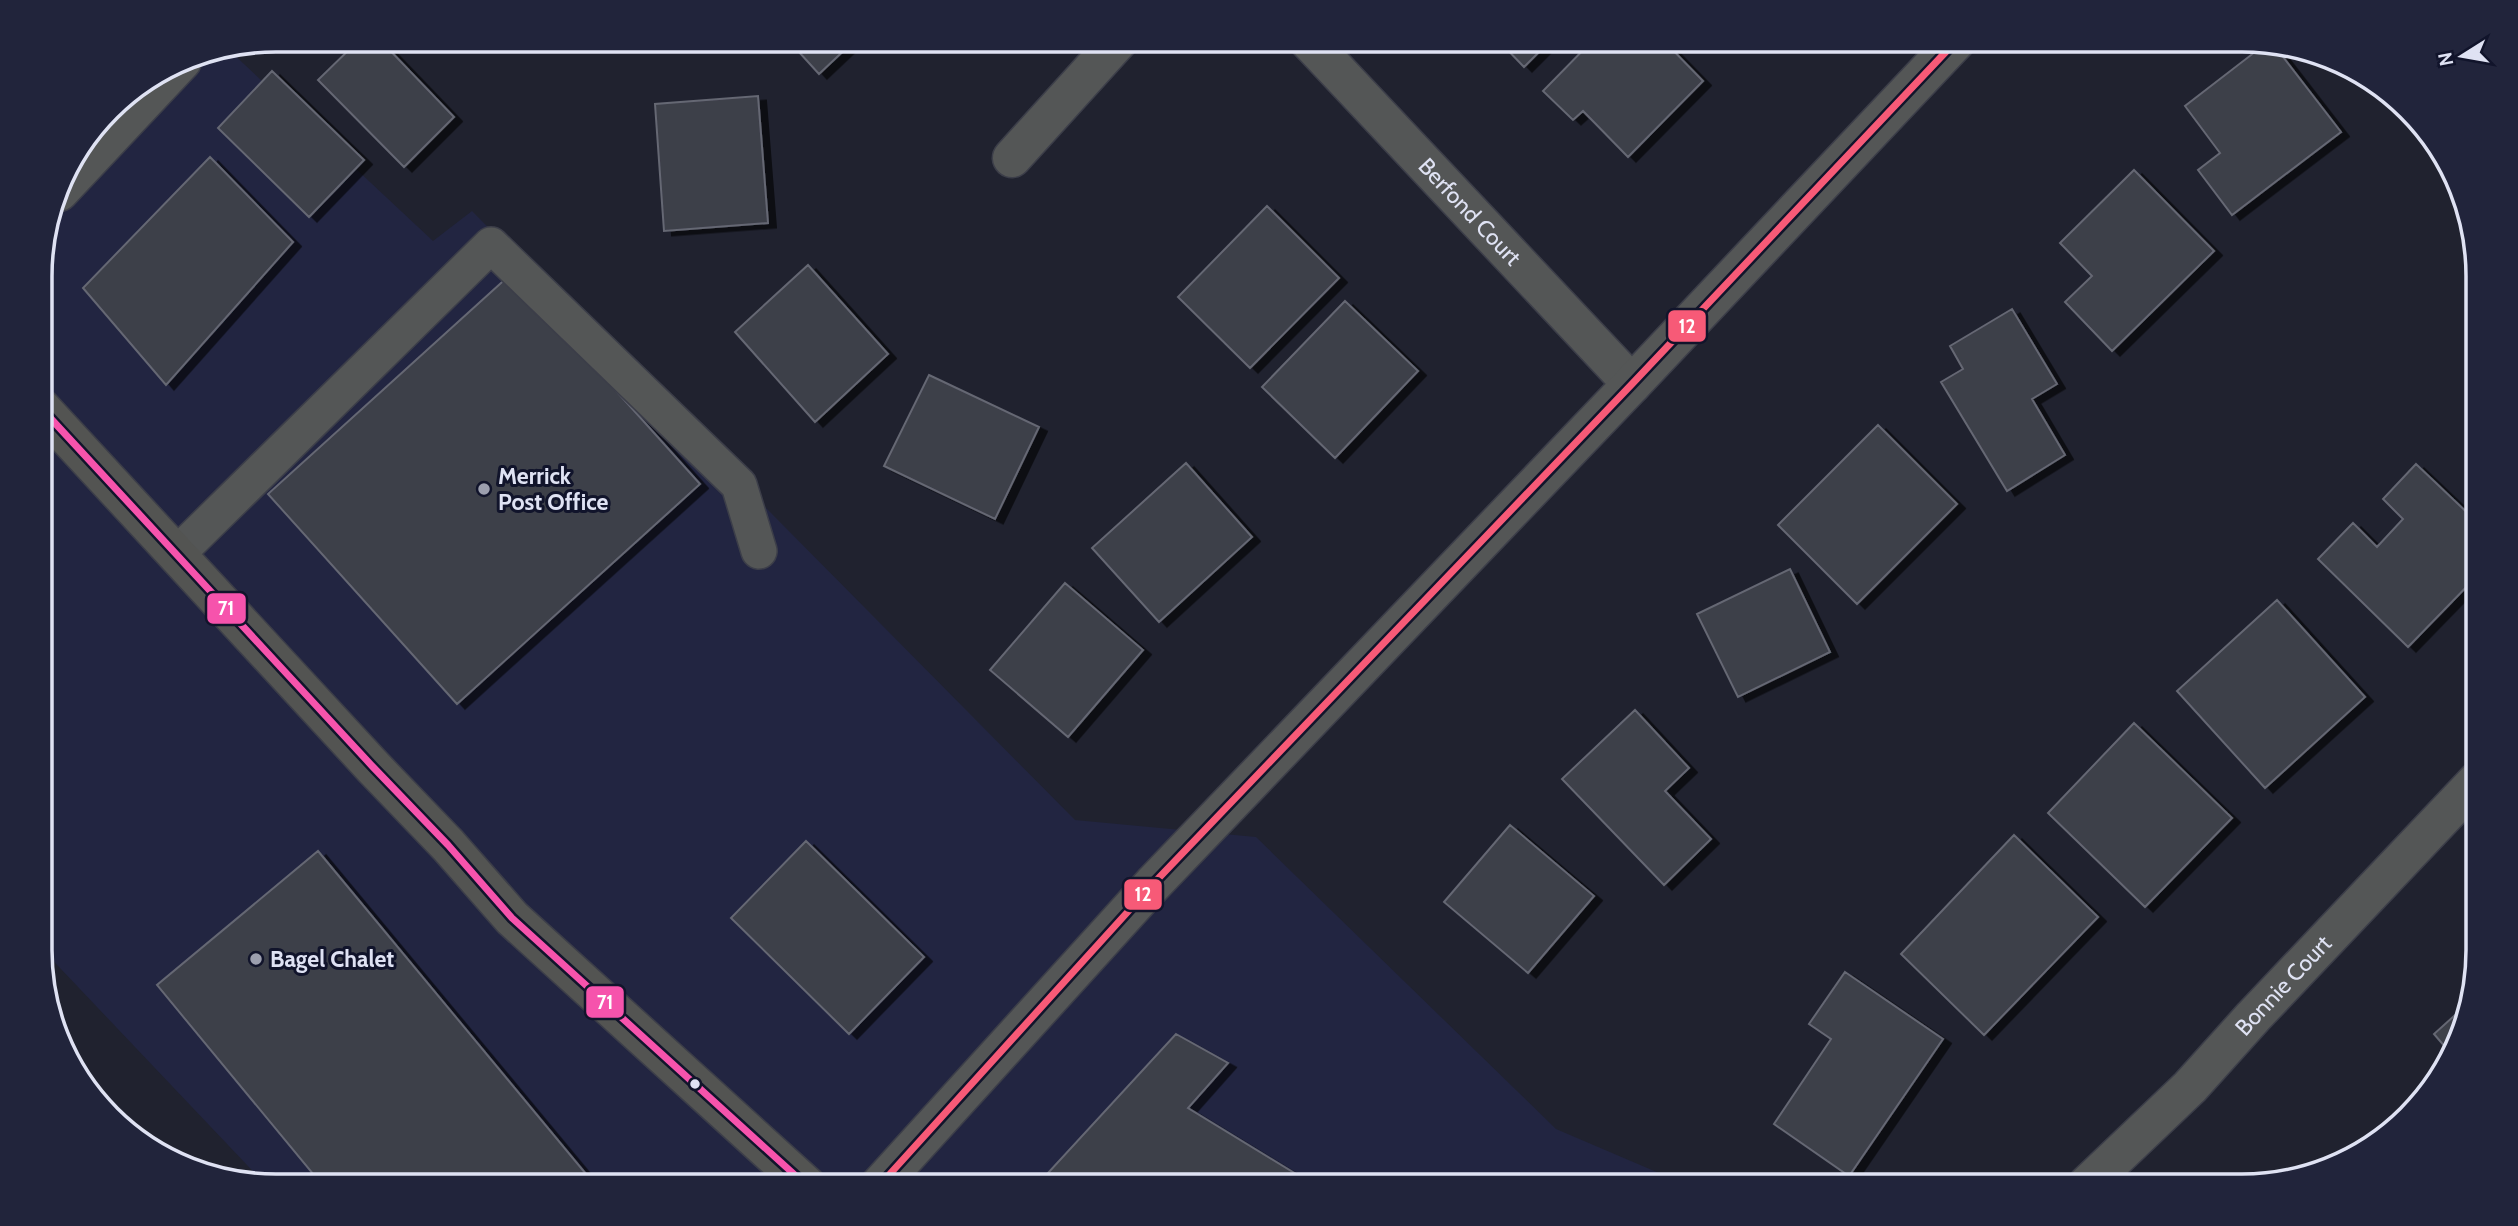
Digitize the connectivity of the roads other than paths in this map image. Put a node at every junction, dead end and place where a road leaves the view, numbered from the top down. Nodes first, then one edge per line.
1 (1108, 52) edge
2 (1319, 52) edge
3 (1946, 52) edge
4 (158, 87) edge
5 (1012, 158) dead end
6 (81, 168) edge
7 (1632, 384) junction
8 (53, 421) edge
9 (759, 551) dead end
10 (177, 554) junction
11 (2466, 793) edge
12 (2100, 1173) edge
13 (793, 1174) edge
14 (890, 1174) edge

1 - 5 street
2 - 7 street, Berfond Court
3 - 7 street
4 - 6 street
7 - 14 street
8 - 10 main road
9 - 10 lane
10 - 13 main road
11 - 12 street, Bonnie Court

